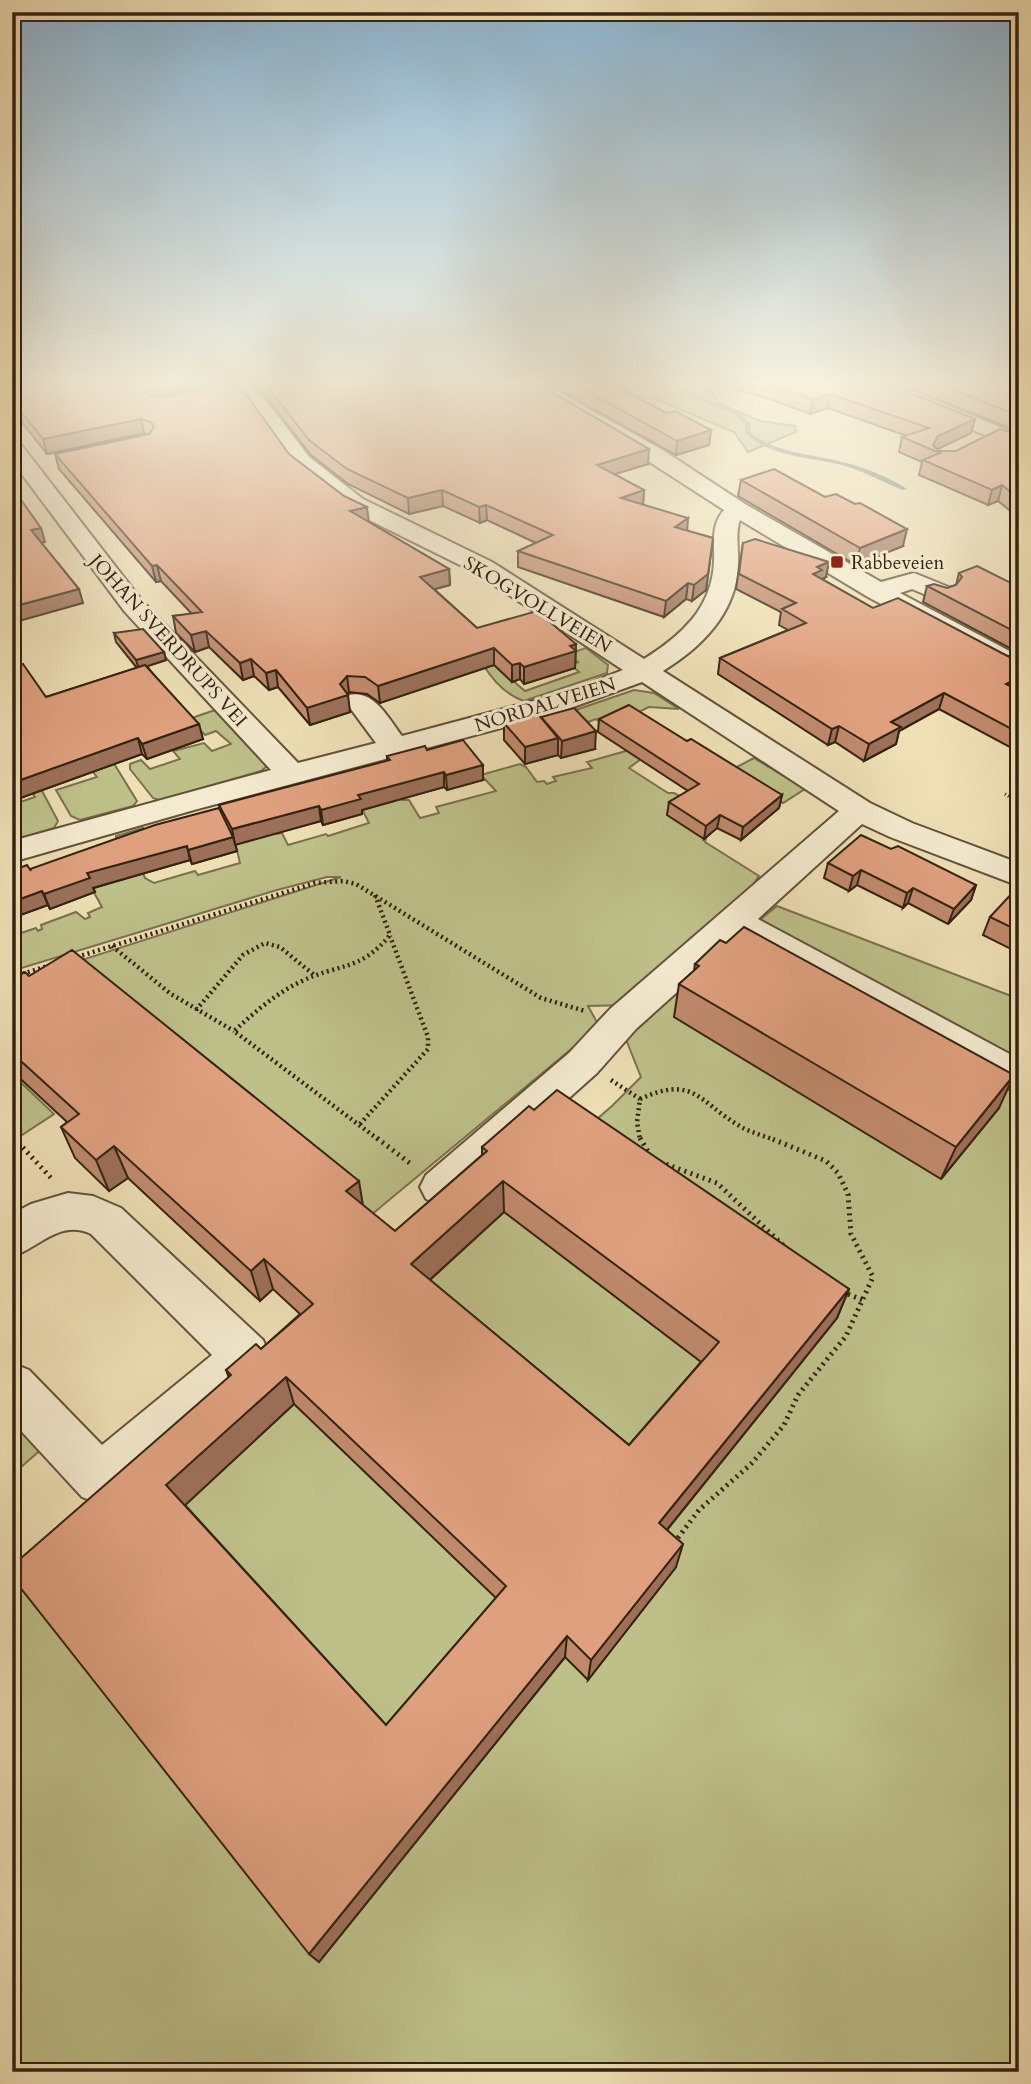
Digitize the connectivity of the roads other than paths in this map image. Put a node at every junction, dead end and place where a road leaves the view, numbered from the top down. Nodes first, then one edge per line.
1 (31, 478) edge
2 (323, 478) edge
3 (690, 478) edge
4 (737, 509) junction
5 (877, 592) junction
6 (942, 593) edge
7 (1019, 667) edge
8 (643, 669) junction
9 (359, 701) dead end
10 (395, 747) junction
11 (291, 774) junction
12 (859, 810) junction
13 (12, 852) edge
14 (1019, 875) edge
15 (734, 921) junction
16 (1019, 1077) edge
17 (441, 1187) edge
18 (12, 1238) edge
19 (12, 1386) edge

1 - 11 street, JOHAN SVERDRUPS VEI
2 - 8 street, SKOGVOLLVEIEN
3 - 4 street
4 - 5 street
4 - 8 street, NORDALVEIEN
5 - 6 street
5 - 7 street
8 - 10 street, NORDALVEIEN
8 - 12 street, SKOGVOLLVEIEN
9 - 10 street
10 - 11 street, NORDALVEIEN
11 - 13 street, NORDALVEIEN
12 - 14 street, SKOGVOLLVEIEN
12 - 15 street
15 - 16 street
15 - 17 street
18 - 19 street

